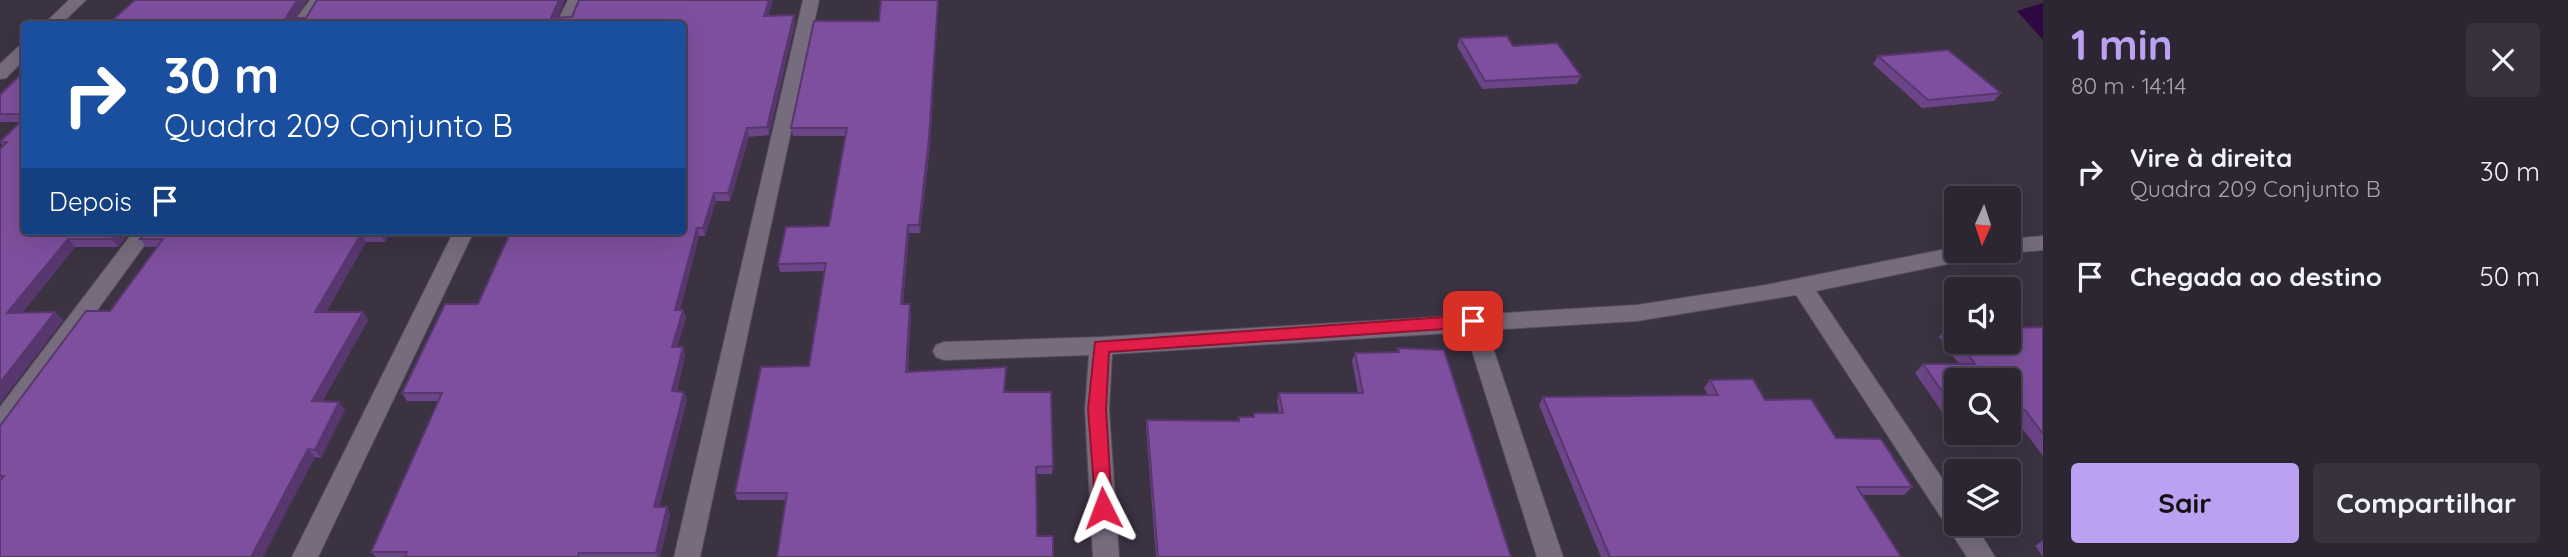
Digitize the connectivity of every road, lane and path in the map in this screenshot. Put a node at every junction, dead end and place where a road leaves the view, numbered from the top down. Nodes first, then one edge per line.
1 (78, 0) edge
2 (318, 0) edge
3 (576, 0) edge
4 (811, 0) edge
5 (55, 21) edge
6 (302, 21) edge
7 (566, 21) edge
8 (21, 54) edge
9 (0, 74) edge
10 (142, 235) edge
11 (462, 235) edge
12 (2043, 243) edge
13 (2021, 245) edge
14 (1944, 257) edge
15 (1800, 284) junction
16 (1473, 321) junction
17 (1101, 346) junction
18 (944, 351) dead end
19 (0, 425) edge
20 (1944, 500) edge
21 (1968, 536) edge
22 (305, 557) edge
23 (687, 557) edge
24 (1106, 557) edge
25 (1550, 557) edge
26 (1982, 557) edge

1 - 5 street
2 - 6 street
3 - 7 street
4 - 23 street
8 - 9 street
10 - 19 street
11 - 22 street
12 - 13 street
14 - 15 street
15 - 16 street
15 - 20 street
16 - 17 street
16 - 25 street
17 - 18 street
17 - 24 street
21 - 26 street

